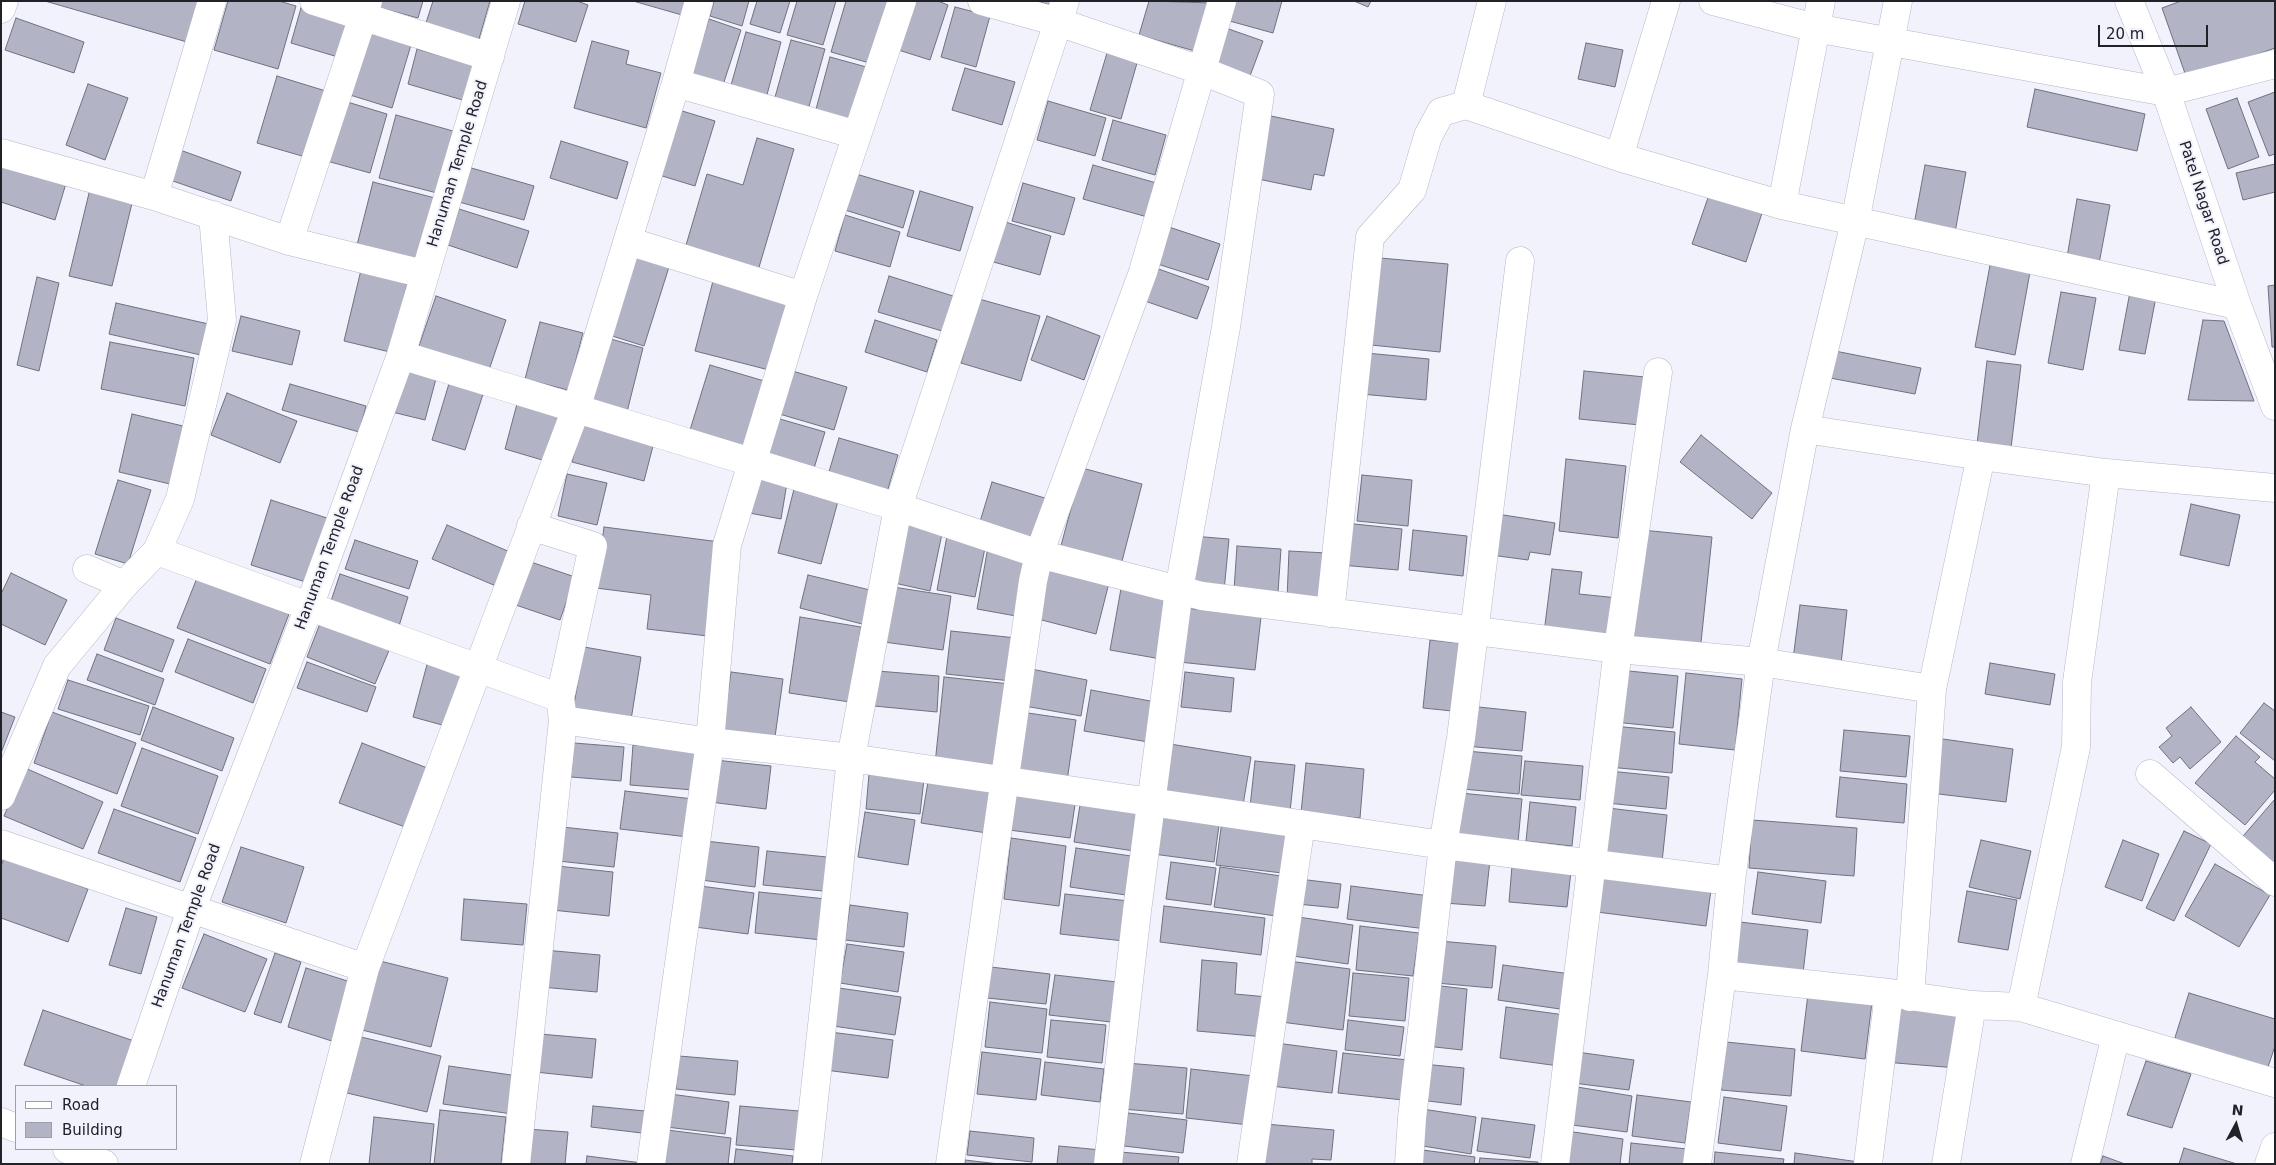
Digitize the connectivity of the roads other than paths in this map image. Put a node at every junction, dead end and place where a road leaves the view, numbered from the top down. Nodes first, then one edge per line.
1 (4, 1) edge
2 (212, 1) edge
3 (314, 1) edge
4 (506, 1) edge
5 (699, 1) edge
6 (902, 1) edge
7 (982, 1) edge
8 (1222, 1) edge
9 (1492, 1) edge
10 (1666, 1) edge
11 (1714, 1) edge
12 (1821, 1) edge
13 (1898, 1) edge
14 (2129, 1) edge
15 (365, 8) edge
16 (1, 9) edge
17 (1061, 12) edge
18 (1815, 28) junction
19 (1891, 42) junction
20 (490, 57) junction
21 (2275, 64) edge
22 (1200, 70) junction
23 (676, 83) junction
24 (2166, 92) junction
25 (1466, 104) junction
26 (857, 135) junction
27 (1, 154) edge
28 (1619, 157) junction
29 (154, 196) junction
30 (1782, 205) junction
31 (213, 215) junction
32 (1855, 222) junction
33 (289, 241) junction
34 (628, 241) junction
35 (1520, 261) dead end
36 (424, 274) junction
37 (804, 296) junction
38 (2237, 305) junction
39 (401, 355) junction
40 (2266, 357) edge
41 (1658, 372) dead end
42 (2275, 406) edge
43 (576, 409) junction
44 (1804, 429) junction
45 (1981, 456) junction
46 (751, 463) junction
47 (2106, 473) junction
48 (2275, 488) edge
49 (898, 507) junction
50 (531, 526) junction
51 (157, 551) junction
52 (1039, 554) junction
53 (87, 568) dead end
54 (124, 585) junction
55 (1179, 590) junction
56 (309, 607) junction
57 (1330, 613) junction
58 (1475, 632) junction
59 (1618, 649) junction
60 (1760, 662) junction
61 (477, 668) junction
62 (1932, 689) junction
63 (561, 709) junction
64 (710, 742) junction
65 (851, 758) junction
66 (2150, 774) dead end
67 (1005, 781) junction
68 (1, 796) edge
69 (1153, 802) junction
70 (1301, 824) junction
71 (1, 844) edge
72 (1442, 845) junction
73 (1590, 865) junction
74 (1731, 881) junction
75 (2275, 882) edge
76 (191, 910) junction
77 (364, 968) junction
78 (1722, 976) junction
79 (1900, 995) junction
80 (1972, 1005) junction
81 (2021, 1007) junction
82 (2116, 1035) junction
83 (2275, 1083) edge
84 (131, 1085) edge
85 (1, 1122) edge
86 (15, 1128) edge
87 (2275, 1147) edge
88 (69, 1150) edge
89 (110, 1150) edge
90 (104, 1164) edge
91 (314, 1164) edge
92 (516, 1164) edge
93 (651, 1164) edge
94 (807, 1164) edge
95 (950, 1164) edge
96 (1108, 1164) edge
97 (1251, 1164) edge
98 (1409, 1164) edge
99 (1555, 1164) edge
100 (1697, 1164) edge
101 (1868, 1164) edge
102 (1946, 1164) edge
103 (2085, 1164) edge
104 (2270, 1164) edge

1 - 16 street
2 - 29 street
3 - 15 street
4 - 20 street, Hanuman Temple Road
5 - 23 street
6 - 26 street
7 - 17 street
8 - 22 street
9 - 25 street
10 - 28 street
11 - 18 street
12 - 18 street
13 - 19 street
14 - 24 street, Patel Nagar Road
15 - 20 street
15 - 33 street
17 - 22 street
17 - 49 street
18 - 19 street
18 - 30 street
19 - 24 street
19 - 32 street
20 - 36 street, Hanuman Temple Road
21 - 24 street
22 - 52 street
22 - 55 street
23 - 26 street
23 - 34 street
24 - 38 street, Patel Nagar Road
25 - 28 street
25 - 57 street
26 - 37 street
27 - 29 street
28 - 30 street
29 - 31 street
30 - 32 street
31 - 33 street
31 - 51 street
32 - 38 street
32 - 44 street
33 - 36 street
34 - 37 street
34 - 43 street
35 - 58 street
36 - 39 street, Hanuman Temple Road
37 - 46 street
38 - 40 street, Patel Nagar Road
39 - 43 street
39 - 56 street, Hanuman Temple Road
40 - 42 street, Patel Nagar Road
41 - 59 street
43 - 46 street
43 - 50 street
44 - 45 street
44 - 60 street
45 - 47 street
45 - 62 street
46 - 49 street
46 - 64 street
47 - 48 street
47 - 81 street
49 - 52 street
49 - 65 street
50 - 61 street
50 - 63 street
51 - 54 street
51 - 56 street
52 - 55 street
52 - 67 street
53 - 54 street
54 - 68 street
55 - 57 street
55 - 69 street
56 - 61 street
56 - 76 street, Hanuman Temple Road
57 - 58 street
58 - 59 street
58 - 72 street
59 - 60 street
59 - 73 street
60 - 62 street
60 - 74 street
61 - 63 street
61 - 77 street
62 - 79 street
63 - 64 street
63 - 92 street
64 - 65 street
64 - 93 street
65 - 67 street
65 - 94 street
66 - 75 street
67 - 69 street
67 - 95 street
69 - 70 street
69 - 96 street
70 - 72 street
70 - 97 street
71 - 76 street
72 - 73 street
72 - 98 street
73 - 74 street
73 - 99 street
74 - 78 street
76 - 77 street
76 - 84 street, Hanuman Temple Road
77 - 91 street
78 - 79 street
78 - 100 street
79 - 80 street
79 - 101 street
80 - 81 street
80 - 102 street
81 - 82 street
82 - 83 street
82 - 103 street
85 - 86 street
87 - 104 street
88 - 90 street
89 - 90 street

